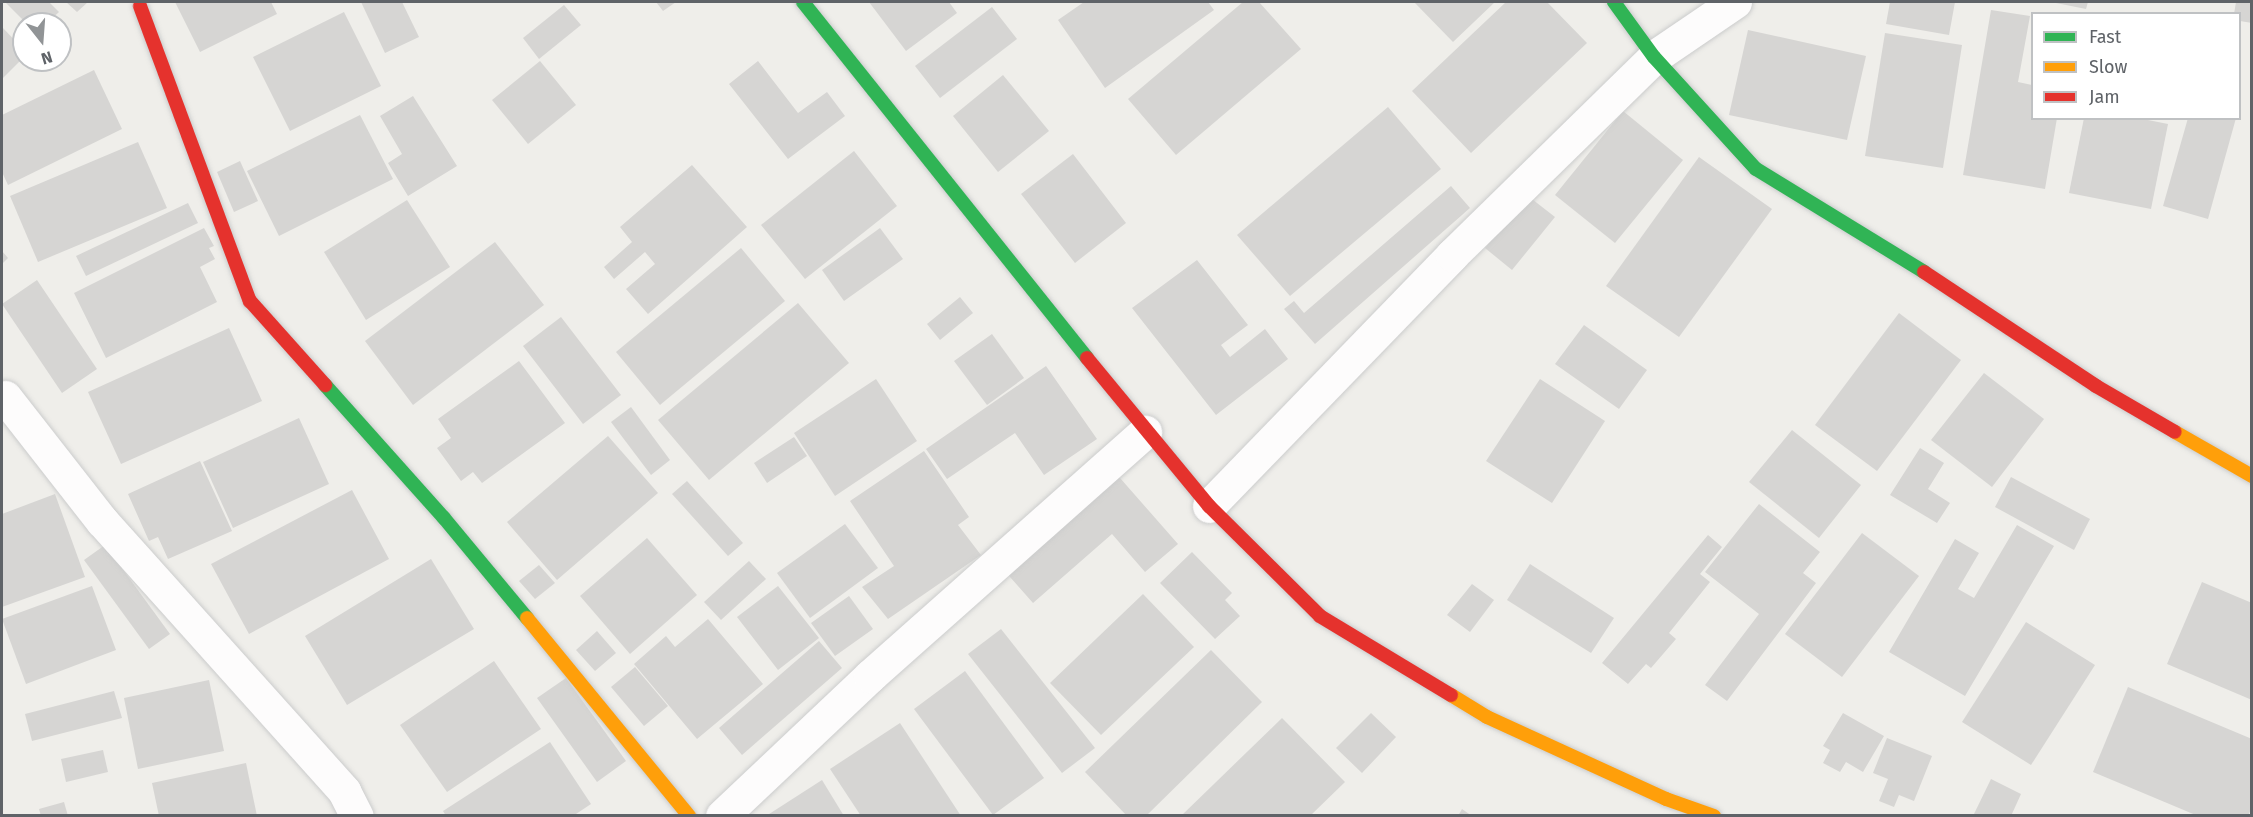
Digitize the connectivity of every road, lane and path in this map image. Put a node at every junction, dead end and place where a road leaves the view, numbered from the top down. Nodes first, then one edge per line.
1 (803, 2) edge
2 (1614, 2) edge
3 (1735, 2) edge
4 (140, 6) dead end
5 (1654, 57) junction
6 (5, 397) dead end
7 (1145, 432) junction
8 (2252, 476) edge
9 (1209, 506) junction
10 (357, 816) edge
11 (689, 816) edge
12 (722, 816) edge
13 (1714, 816) edge

1 - 7 street
2 - 5 street
3 - 5 street
4 - 11 street
5 - 8 street
5 - 9 street
6 - 10 street
7 - 9 street
7 - 12 street
9 - 13 street

